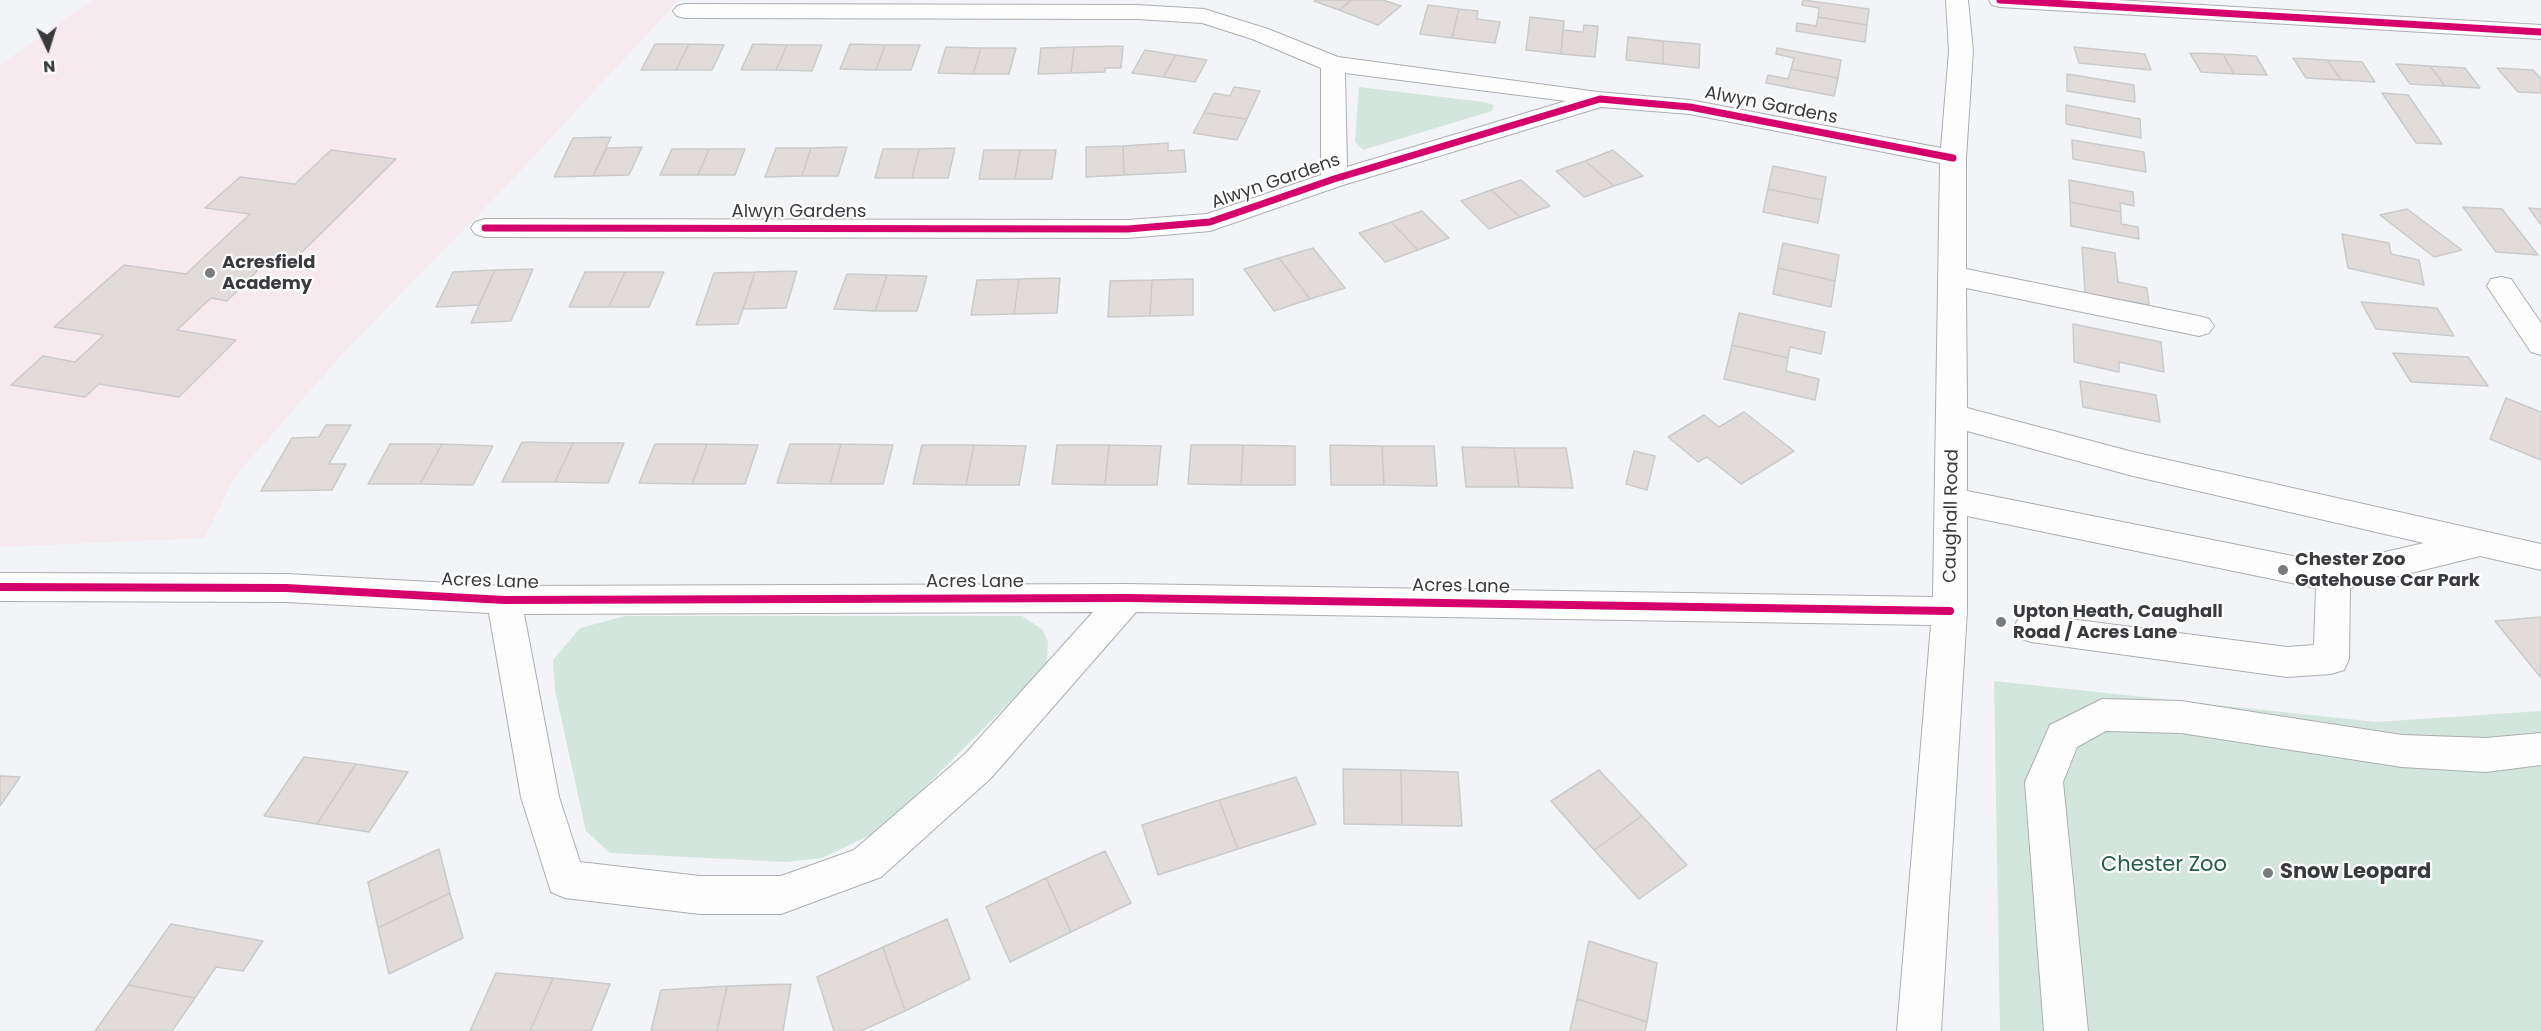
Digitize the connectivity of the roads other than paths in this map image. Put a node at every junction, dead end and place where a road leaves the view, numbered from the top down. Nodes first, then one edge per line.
1 (1957, 0) edge
2 (2000, 0) edge
3 (685, 11) dead end
4 (2541, 32) edge
5 (1333, 64) junction
6 (1600, 99) junction
7 (1953, 158) junction
8 (1334, 179) junction
9 (485, 228) dead end
10 (1953, 276) junction
11 (2501, 286) dead end
12 (2199, 326) dead end
13 (2537, 333) edge
14 (1953, 416) junction
15 (1952, 500) junction
16 (2481, 543) junction
17 (2541, 557) edge
18 (2333, 578) junction
19 (0, 587) edge
20 (1127, 598) junction
21 (504, 600) junction
22 (1950, 611) junction
23 (2031, 628) dead end
24 (2541, 749) edge
25 (1919, 1031) edge
26 (2066, 1031) edge

1 - 7 street, Caughall Road
2 - 4 street
3 - 5 street, Alwyn Gardens
5 - 6 street, Alwyn Gardens
5 - 8 street, Alwyn Gardens
6 - 7 street, Alwyn Gardens
6 - 8 street, Alwyn Gardens
7 - 10 street, Caughall Road
8 - 9 street, Alwyn Gardens
10 - 12 street
10 - 14 street, Caughall Road
11 - 13 street
14 - 15 street, Caughall Road
14 - 16 street
15 - 18 street
15 - 22 street, Caughall Road
16 - 17 street
16 - 18 street
18 - 23 street
19 - 21 street, Acres Lane
20 - 21 street, Acres Lane
20 - 21 street, Acres Lane
20 - 22 street, Acres Lane
22 - 25 street, Caughall Road
24 - 26 street

